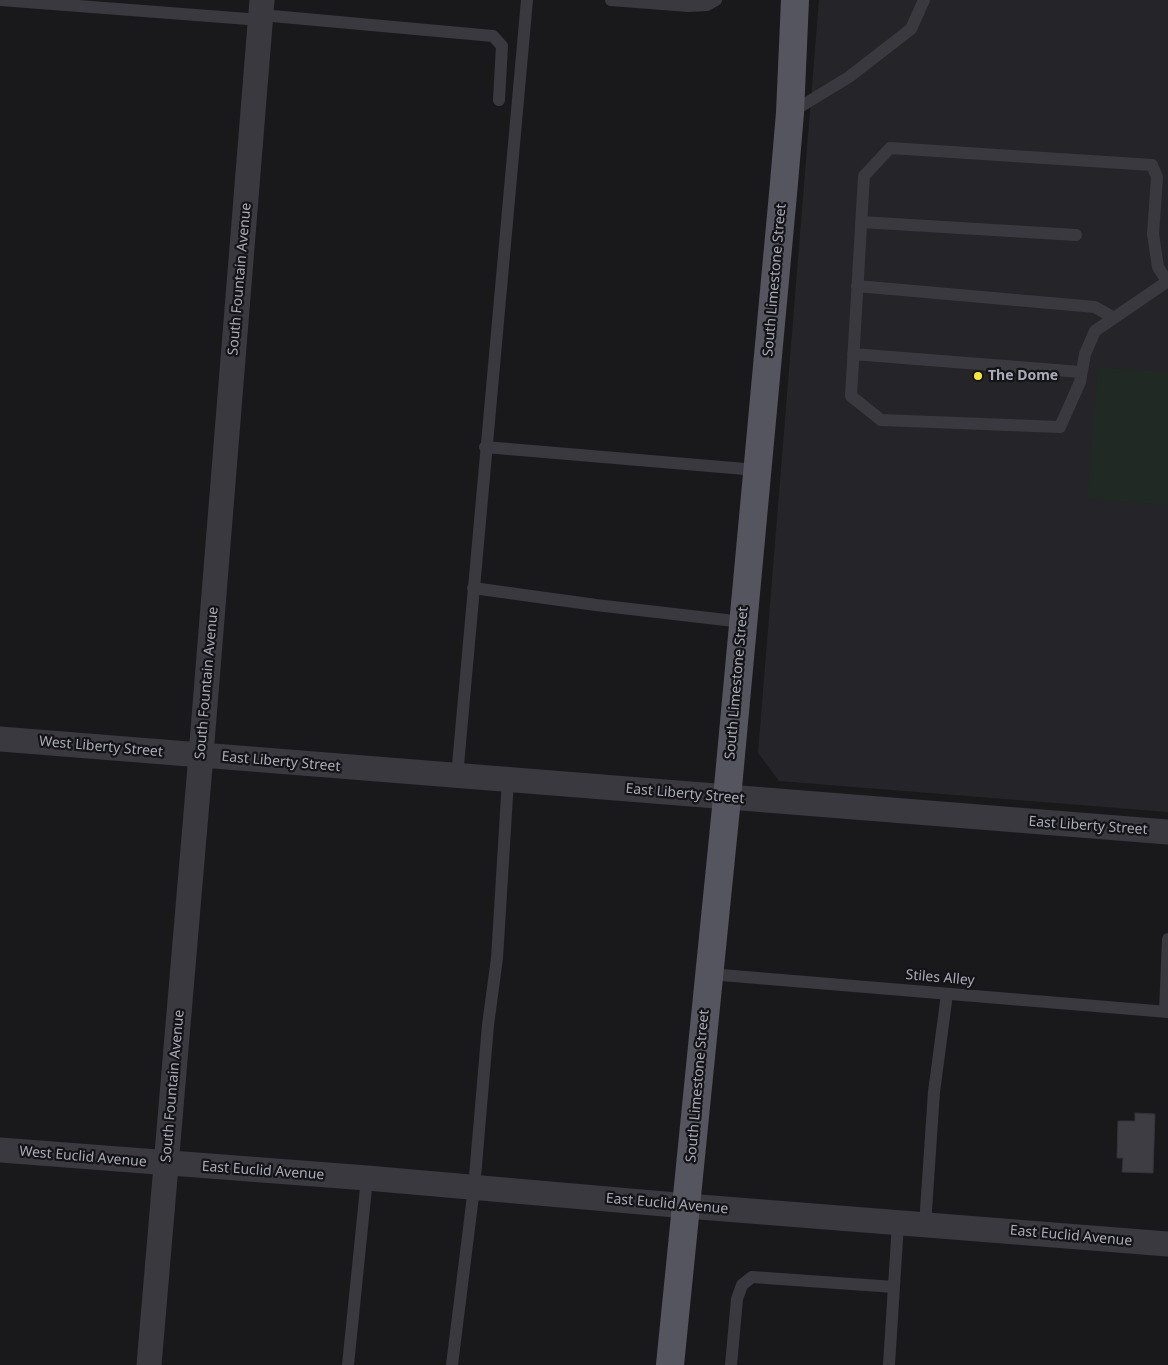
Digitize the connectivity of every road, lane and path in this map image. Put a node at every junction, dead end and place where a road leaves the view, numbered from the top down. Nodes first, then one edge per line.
1 (0, 0) edge
2 (527, 0) edge
3 (611, 0) edge
4 (716, 0) edge
5 (795, 0) edge
6 (924, 0) edge
7 (261, 12) edge
8 (499, 100) dead end
9 (790, 113) junction
10 (861, 222) junction
11 (1076, 235) dead end
12 (1168, 281) edge
13 (857, 286) junction
14 (1114, 318) junction
15 (853, 354) junction
16 (1081, 372) junction
17 (486, 447) junction
18 (757, 470) junction
19 (473, 588) junction
20 (742, 622) junction
21 (0, 739) edge
22 (202, 756) junction
23 (457, 776) junction
24 (508, 780) junction
25 (726, 798) junction
26 (1168, 832) edge
27 (1168, 939) edge
28 (709, 974) junction
29 (947, 994) junction
30 (1167, 1012) edge
31 (0, 1150) edge
32 (166, 1164) junction
33 (367, 1178) junction
34 (474, 1188) junction
35 (687, 1206) junction
36 (898, 1223) junction
37 (925, 1225) junction
38 (1168, 1244) edge
39 (894, 1287) junction
40 (149, 1365) edge
41 (348, 1365) edge
42 (452, 1365) edge
43 (670, 1365) edge
44 (731, 1365) edge
45 (889, 1365) edge

1 - 7 lane
2 - 17 lane
3 - 4 lane
5 - 9 main road, South Limestone Street
6 - 9 lane
7 - 8 lane
7 - 22 street, South Fountain Avenue
9 - 18 main road, South Limestone Street
10 - 11 lane
10 - 12 lane
10 - 13 lane
12 - 14 lane
13 - 14 lane
13 - 15 lane
14 - 16 lane
15 - 16 lane
15 - 16 lane
17 - 18 lane
17 - 19 lane
18 - 20 main road, South Limestone Street
19 - 20 lane
19 - 23 lane
20 - 25 main road, South Limestone Street
21 - 22 street, West Liberty Street
22 - 23 street, East Liberty Street
22 - 32 street, South Fountain Avenue
23 - 24 street, East Liberty Street
24 - 25 street, East Liberty Street
24 - 34 lane
25 - 26 street, East Liberty Street
25 - 28 main road, South Limestone Street
27 - 30 lane
28 - 29 lane, Stiles Alley
28 - 35 main road, South Limestone Street
29 - 30 lane, Stiles Alley
29 - 37 lane
31 - 32 street, West Euclid Avenue
32 - 33 street, East Euclid Avenue
32 - 40 street, South Fountain Avenue
33 - 34 street, East Euclid Avenue
33 - 41 lane
34 - 35 street, East Euclid Avenue
34 - 42 lane
35 - 36 street, East Euclid Avenue
35 - 43 main road, South Limestone Street
36 - 37 street, East Euclid Avenue
36 - 39 lane
37 - 38 street, East Euclid Avenue
39 - 44 lane
39 - 45 lane

